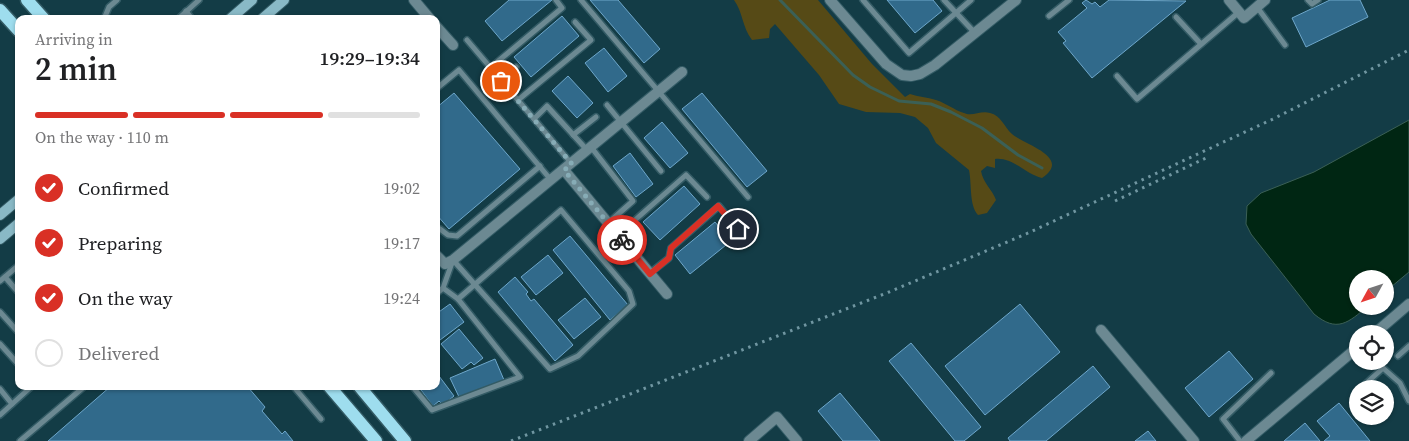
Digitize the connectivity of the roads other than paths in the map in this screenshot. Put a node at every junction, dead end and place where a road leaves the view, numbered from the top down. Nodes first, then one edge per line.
1 (27, 0) edge
2 (118, 0) edge
3 (199, 0) edge
4 (252, 0) edge
5 (284, 0) edge
6 (414, 0) edge
7 (556, 0) edge
8 (581, 0) edge
9 (830, 0) edge
10 (863, 0) edge
11 (944, 0) edge
12 (971, 0) edge
13 (1016, 0) edge
14 (1069, 0) edge
15 (1229, 0) edge
16 (1308, 0) edge
17 (1318, 0) edge
18 (1261, 3) edge
19 (0, 10) edge
20 (186, 11) junction
21 (955, 13) junction
22 (40, 15) edge
23 (105, 15) edge
24 (182, 15) edge
25 (189, 15) edge
26 (235, 15) edge
27 (267, 15) edge
28 (427, 15) edge
29 (1241, 15) junction
30 (1049, 16) dead end
31 (1176, 17) dead end
32 (575, 22) dead end
33 (15, 27) edge
34 (440, 31) edge
35 (975, 33) junction
36 (467, 40) dead end
37 (1201, 44) junction
38 (1285, 45) dead end
39 (453, 46) dead end
40 (516, 67) dead end
41 (490, 68) junction
42 (682, 72) dead end
43 (1117, 76) dead end
44 (501, 81) junction
45 (440, 86) edge
46 (660, 91) junction
47 (518, 100) junction
48 (607, 105) dead end
49 (596, 117) dead end
50 (534, 119) junction
51 (621, 122) junction
52 (574, 136) junction
53 (589, 149) junction
54 (540, 166) junction
55 (568, 167) junction
56 (661, 171) dead end
57 (551, 180) junction
58 (707, 197) dead end
59 (748, 197) dead end
60 (15, 202) edge
61 (0, 215) edge
62 (608, 223) junction
63 (15, 227) edge
64 (738, 229) dead end
65 (440, 231) edge
66 (618, 235) junction
67 (0, 239) edge
68 (442, 260) edge
69 (15, 268) edge
70 (650, 274) junction
71 (2, 279) edge
72 (474, 284) junction
73 (444, 288) junction
74 (15, 290) edge
75 (440, 291) edge
76 (666, 294) dead end
77 (458, 299) junction
78 (1409, 304) edge
79 (0, 312) edge
80 (1384, 325) edge
81 (15, 329) edge
82 (1101, 330) dead end
83 (0, 344) edge
84 (1409, 346) edge
85 (1349, 355) edge
86 (1398, 356) dead end
87 (15, 361) edge
88 (1381, 370) edge
89 (1385, 370) edge
90 (1271, 374) dead end
91 (1370, 380) edge
92 (0, 389) edge
93 (28, 390) edge
94 (81, 390) edge
95 (296, 390) edge
96 (332, 390) edge
97 (362, 390) edge
98 (415, 390) edge
99 (1409, 401) edge
100 (12, 404) junction
101 (0, 415) edge
102 (321, 419) dead end
103 (20, 441) edge
104 (376, 441) edge
105 (405, 441) edge
106 (749, 441) edge
107 (797, 441) edge
108 (1194, 441) edge
109 (1240, 441) edge
110 (1246, 441) edge

1 - 22 main road
2 - 23 lane
3 - 20 lane
4 - 26 main road
5 - 27 main road
6 - 28 street
7 - 41 lane
8 - 46 lane
9 - 35 street
10 - 21 lane
11 - 21 lane
12 - 21 lane
13 - 35 street
14 - 30 lane
15 - 29 street
16 - 17 lane
18 - 29 street
18 - 38 lane
19 - 33 main road
20 - 24 lane
20 - 25 lane
21 - 35 lane
29 - 37 lane
31 - 37 lane
32 - 47 lane
34 - 39 street
36 - 41 lane
37 - 43 lane
40 - 44 lane
41 - 44 lane
42 - 46 street
44 - 47 lane
45 - 54 lane
46 - 51 street
46 - 59 lane
47 - 50 lane
48 - 51 lane
49 - 52 lane
50 - 52 lane
50 - 55 lane
51 - 53 street
51 - 56 lane
52 - 53 lane
53 - 55 street
53 - 62 lane
54 - 57 lane
54 - 65 lane
55 - 57 street
55 - 62 street
57 - 68 street
58 - 66 lane
60 - 61 main road
62 - 66 street
63 - 67 main road
64 - 70 lane
66 - 70 street
68 - 72 lane
68 - 73 lane
69 - 71 lane
70 - 76 street
71 - 74 lane
72 - 72 lane
72 - 77 lane
73 - 75 lane
73 - 77 lane
77 - 98 lane
78 - 80 street
79 - 81 lane
82 - 108 street
83 - 87 lane
84 - 86 lane
85 - 110 street
88 - 91 lane
89 - 99 lane
90 - 109 lane
92 - 100 lane
93 - 100 lane
94 - 103 lane
95 - 102 lane
96 - 104 main road
97 - 105 main road
100 - 101 lane
106 - 107 street

